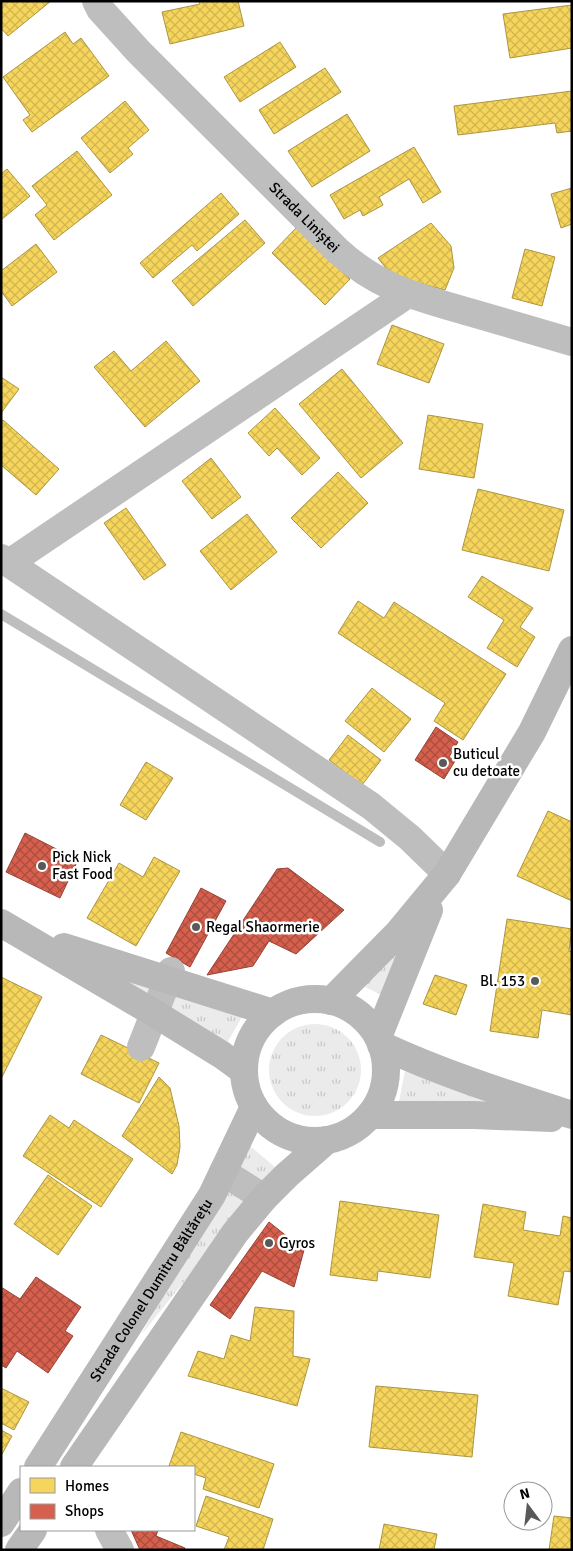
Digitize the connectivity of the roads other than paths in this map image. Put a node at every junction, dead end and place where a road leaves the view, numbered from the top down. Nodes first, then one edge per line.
1 (96, 1) edge
2 (408, 294) junction
3 (572, 342) edge
4 (5, 561) edge
5 (572, 650) edge
6 (563, 688) edge
7 (445, 876) junction
8 (9, 928) edge
9 (170, 976) junction
10 (331, 1001) junction
11 (154, 1013) junction
12 (273, 1013) junction
13 (380, 1041) junction
14 (141, 1048) dead end
15 (244, 1071) junction
16 (254, 1107) junction
17 (370, 1115) junction
18 (572, 1116) edge
19 (328, 1140) junction
20 (223, 1172) junction
21 (264, 1198) junction
22 (39, 1466) edge
23 (75, 1466) edge
24 (20, 1494) edge
25 (1, 1523) edge
26 (31, 1531) edge
27 (110, 1531) edge
28 (19, 1550) edge
29 (120, 1550) edge

1 - 2 street, Strada Liniștei
2 - 3 street, Strada Liniștei
2 - 4 street
4 - 7 street
5 - 6 main road
6 - 7 main road
7 - 10 main road
7 - 13 main road
8 - 9 main road
8 - 11 main road
9 - 11 street
9 - 12 main road
10 - 12 main road
10 - 13 main road
11 - 14 street
11 - 15 main road
12 - 15 main road
13 - 17 main road
13 - 18 main road
15 - 16 main road
16 - 19 main road
16 - 20 main road, Strada Colonel Dumitru Băltărețu
17 - 18 main road
17 - 19 main road
19 - 21 main road
20 - 21 street
20 - 22 main road, Strada Colonel Dumitru Băltărețu
21 - 23 main road
24 - 25 main road
26 - 28 main road
27 - 29 street

